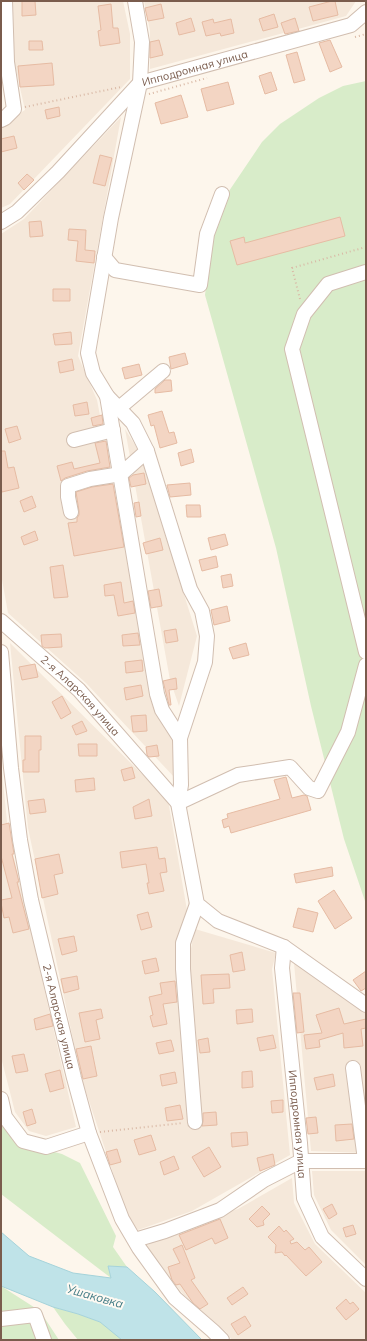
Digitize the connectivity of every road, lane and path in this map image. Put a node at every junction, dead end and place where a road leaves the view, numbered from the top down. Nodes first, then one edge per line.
1 (5, 1) edge
2 (135, 1) edge
3 (366, 12) edge
4 (140, 83) junction
5 (14, 109) junction
6 (1, 120) edge
7 (222, 194) dead end
8 (1, 222) edge
9 (366, 247) edge
10 (104, 257) junction
11 (366, 272) edge
12 (304, 314) junction
13 (163, 371) dead end
14 (107, 396) junction
15 (119, 408) junction
16 (113, 430) junction
17 (74, 440) dead end
18 (147, 451) junction
19 (121, 474) junction
20 (71, 512) dead end
21 (1, 621) edge
22 (1, 652) edge
23 (366, 652) edge
24 (366, 666) edge
25 (180, 738) junction
26 (178, 803) junction
27 (197, 904) junction
28 (284, 947) junction
29 (366, 1005) edge
30 (353, 1068) dead end
31 (1, 1098) edge
32 (195, 1122) joint
33 (89, 1133) junction
34 (301, 1161) junction
35 (366, 1161) edge
36 (135, 1240) junction
37 (366, 1279) edge
38 (1, 1319) edge
39 (44, 1340) edge
40 (222, 1340) edge

1 - 5 street
2 - 4 street
3 - 4 street, Ипподромная улица
4 - 5 path
4 - 8 street, Ипподромная улица
4 - 10 street
5 - 6 street
7 - 10 street
9 - 12 path
10 - 14 street
11 - 12 street
12 - 23 street
13 - 15 street
14 - 15 street
14 - 16 street
15 - 18 street
16 - 17 street
16 - 19 street
18 - 19 street
18 - 25 street
19 - 20 street
19 - 25 street
21 - 26 street, 2-я Аларская улица
22 - 33 street, 2-я Аларская улица
24 - 26 street
25 - 26 street
26 - 27 street
27 - 28 street
27 - 32 street
28 - 29 street
28 - 34 street, Ипподромная улица
30 - 35 street
31 - 33 street
32 - 33 path
33 - 36 street, 2-я Аларская улица
34 - 35 street
34 - 36 street
34 - 37 street, Ипподромная улица
36 - 40 street, 2-я Аларская улица
38 - 39 street

